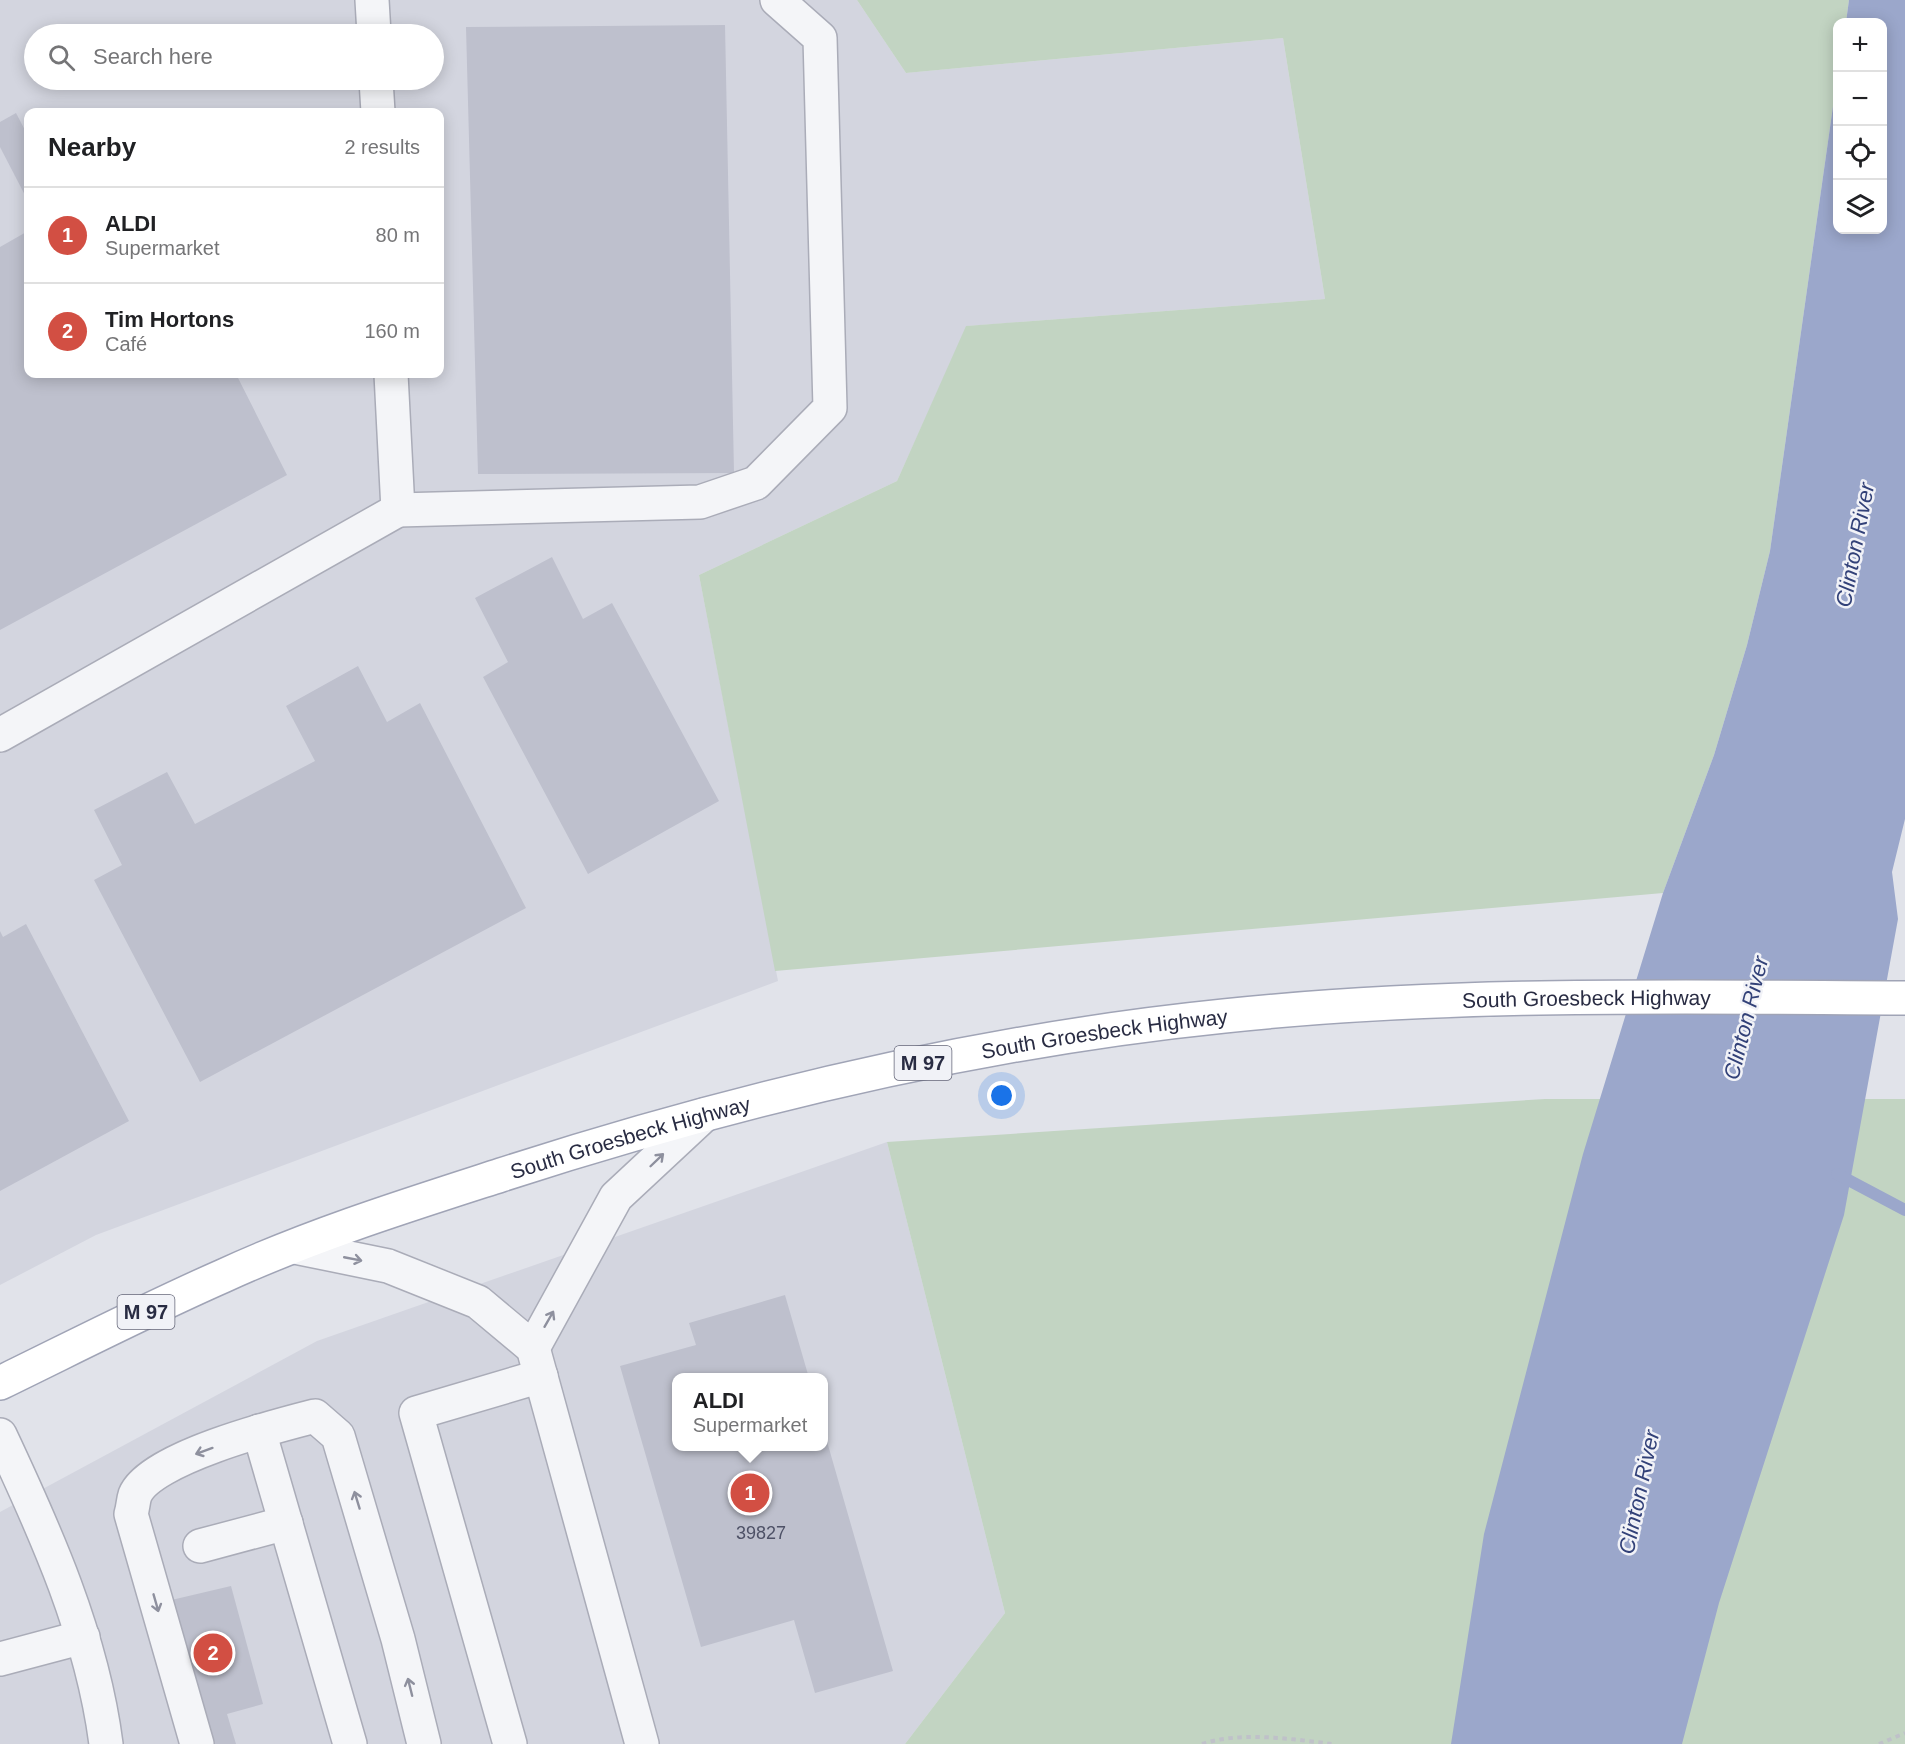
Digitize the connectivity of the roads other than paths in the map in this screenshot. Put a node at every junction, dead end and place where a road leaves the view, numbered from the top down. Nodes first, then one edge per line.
1 (372, 0) edge
2 (777, 0) edge
3 (373, 24) edge
4 (377, 90) edge
5 (378, 108) edge
6 (391, 378) edge
7 (398, 510) junction
8 (0, 735) edge
9 (1905, 998) edge
10 (704, 1115) junction
11 (295, 1247) junction
12 (537, 1362) junction
13 (0, 1383) edge
14 (259, 1431) junction
15 (0, 1435) edge
16 (286, 1523) junction
17 (200, 1545) dead end
18 (83, 1637) junction
19 (0, 1659) edge
20 (106, 1744) edge
21 (198, 1744) edge
22 (350, 1744) edge
23 (424, 1744) edge
24 (510, 1744) edge
25 (642, 1744) edge

1 - 3 lane
2 - 7 lane
4 - 5 lane
6 - 7 lane
7 - 8 lane
9 - 10 main road, South Groesbeck Highway / M 97
10 - 11 main road, South Groesbeck Highway / M 97
12 -> 10 lane
11 -> 12 lane
11 - 13 main road, South Groesbeck Highway / M 97
12 - 24 lane
12 - 25 lane
14 - 16 lane
14 -> 21 lane
23 -> 14 lane
15 - 18 lane
16 - 17 lane
16 - 22 lane
18 - 19 lane
18 - 20 lane

